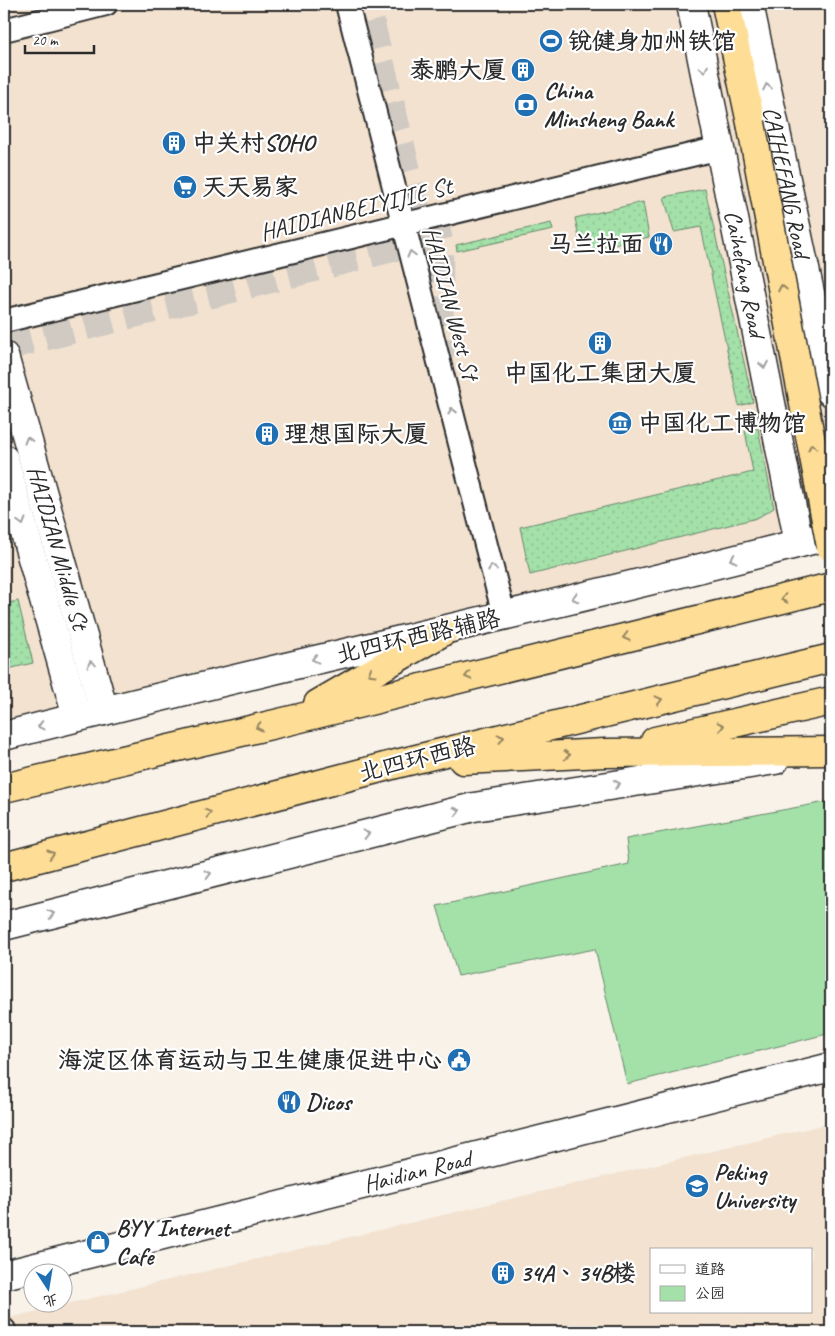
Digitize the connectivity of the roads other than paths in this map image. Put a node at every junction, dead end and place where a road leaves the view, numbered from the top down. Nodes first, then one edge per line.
1 (106, 4) edge
2 (347, 4) edge
3 (691, 4) edge
4 (726, 4) edge
5 (749, 4) edge
6 (4, 30) edge
7 (720, 148) junction
8 (403, 224) junction
9 (4, 321) edge
10 (4, 356) edge
11 (831, 392) edge
12 (4, 459) edge
13 (794, 513) junction
14 (831, 517) edge
15 (831, 534) edge
16 (799, 543) junction
17 (831, 547) edge
18 (831, 587) edge
19 (504, 615) junction
20 (444, 631) junction
21 (831, 658) edge
22 (831, 701) edge
23 (104, 711) junction
24 (77, 717) junction
25 (292, 720) junction
26 (4, 736) edge
27 (831, 751) edge
28 (605, 753) junction
29 (396, 764) junction
30 (4, 788) edge
31 (4, 867) edge
32 (4, 926) edge
33 (831, 1068) edge
34 (4, 1275) edge

1 - 6 street
2 - 8 street, HAIDIAN West St
3 -> 7 street, Caihefang Road
17 -> 4 highway, bridge
11 -> 5 street, CAIHEFANG Road
7 - 8 street, HAIDIANBEIYIJIE St
7 -> 13 street, Caihefang Road
8 - 9 street, HAIDIANBEIYIJIE St
19 -> 8 street, HAIDIAN West St
23 -> 10 street, HAIDIAN Middle St
12 -> 24 street, HAIDIAN Middle St
13 - 14 street
13 - 16 street, Caihefang Road
15 - 16 street, 北四环西路辅路
16 -> 19 street, 北四环西路辅路
18 -> 25 highway
19 - 20 street, 北四环西路辅路
20 -> 23 street, 北四环西路辅路
20 -> 25 highway
29 -> 21 highway, 北四环西路
28 -> 22 highway
23 - 24 street, 北四环西路辅路
24 -> 26 street, 北四环西路辅路
25 -> 30 highway
27 - 28 highway
32 -> 27 street
29 -> 28 highway
31 -> 29 highway, 北四环西路
33 - 34 street, Haidian Road

